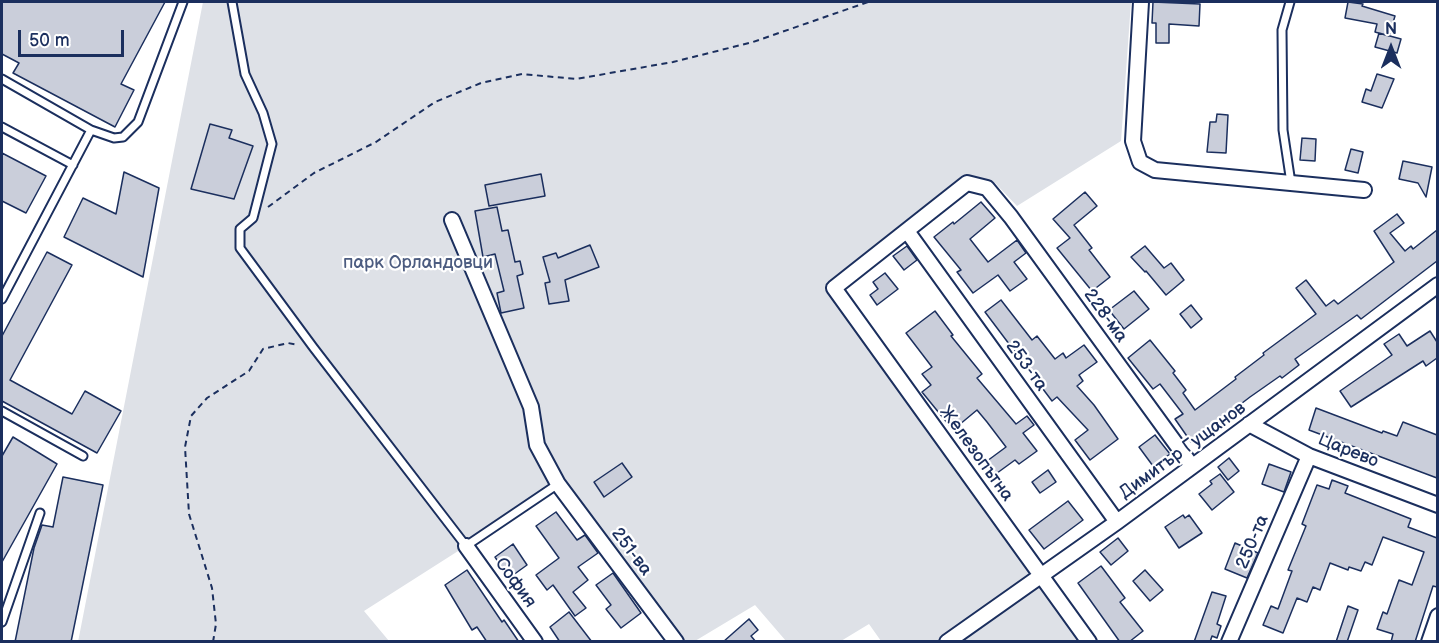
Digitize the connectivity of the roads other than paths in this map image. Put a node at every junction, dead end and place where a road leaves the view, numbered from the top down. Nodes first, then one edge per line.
1 (183, 2) edge
2 (232, 2) edge
3 (1141, 2) edge
4 (1290, 2) edge
5 (2, 79) edge
6 (2, 127) edge
7 (91, 130) junction
8 (73, 165) junction
9 (1291, 183) junction
10 (1364, 190) dead end
11 (452, 220) dead end
12 (907, 231) junction
13 (1437, 285) edge
14 (2, 299) edge
15 (2, 411) edge
16 (1249, 424) junction
17 (83, 456) dead end
18 (1309, 456) junction
19 (1192, 466) junction
20 (558, 484) junction
21 (1437, 505) edge
22 (40, 513) dead end
23 (1117, 522) junction
24 (466, 546) junction
25 (1041, 576) junction
26 (1437, 616) edge
27 (2, 622) edge
28 (535, 642) edge
29 (676, 642) edge
30 (947, 642) edge
31 (1089, 642) edge
32 (1229, 642) edge
33 (1429, 642) edge

1 - 7 lane
2 - 24 lane
3 - 9 street
4 - 9 lane
5 - 7 lane
6 - 8 lane
7 - 8 lane
8 - 14 lane
9 - 10 street
11 - 20 street, 251-ва
12 - 19 street, 228-ма
12 - 23 street, 253-та
12 - 25 street, Железопътна
13 - 16 street, Димитър Гущанов
15 - 17 lane
16 - 18 street, Царево
16 - 19 street, Димитър Гущанов
18 - 21 street, Царево
18 - 32 street, 250-та
19 - 23 street, Димитър Гущанов
20 - 24 lane
20 - 29 street, 251-ва
22 - 27 lane
23 - 25 street, Димитър Гущанов
24 - 28 street, София
25 - 30 street, Димитър Гущанов
25 - 31 street, Железопътна
26 - 33 street

